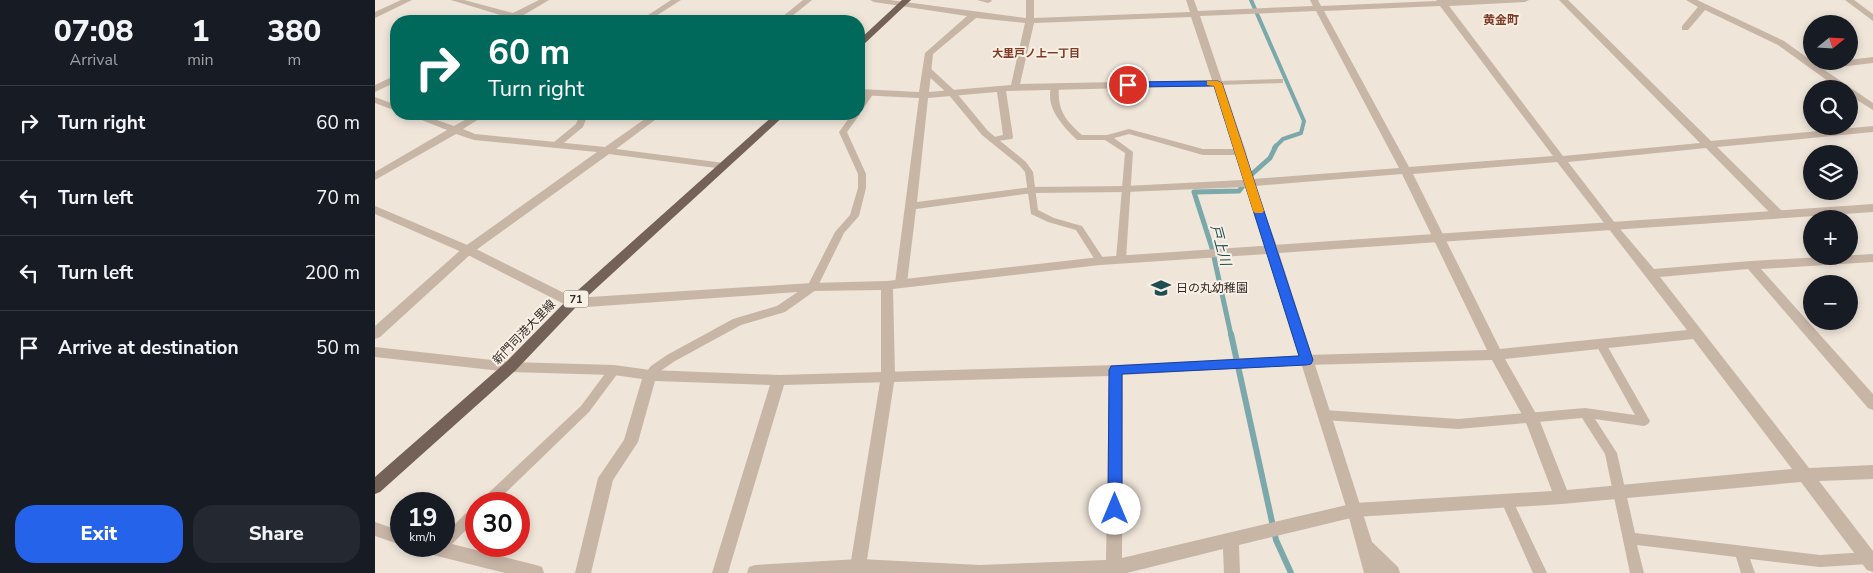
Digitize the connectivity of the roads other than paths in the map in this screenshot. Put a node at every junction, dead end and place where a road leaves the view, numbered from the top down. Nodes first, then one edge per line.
1 (407, 0) edge
2 (455, 0) edge
3 (545, 0) edge
4 (677, 0) edge
5 (808, 0) edge
6 (874, 0) edge
7 (1030, 0) edge
8 (1190, 0) edge
9 (1525, 0) edge
10 (1563, 0) edge
11 (1690, 0) edge
12 (1849, 0) edge
13 (905, 2) edge
14 (1442, 2) edge
15 (1317, 4) edge
16 (1703, 7) junction
17 (375, 14) edge
18 (1194, 14) junction
19 (510, 15) edge
20 (516, 15) edge
21 (653, 15) edge
22 (789, 15) edge
23 (974, 15) junction
24 (1873, 18) edge
25 (1030, 21) junction
26 (1685, 28) dead end
27 (865, 39) edge
28 (1803, 59) edge
29 (1873, 60) edge
30 (1858, 62) edge
31 (1858, 63) edge
32 (926, 69) junction
33 (1873, 69) edge
34 (1818, 70) edge
35 (1832, 80) edge
36 (390, 81) edge
37 (1279, 81) dead end
38 (1218, 83) junction
39 (1055, 86) junction
40 (1015, 87) junction
41 (1001, 88) junction
42 (375, 89) edge
43 (951, 92) junction
44 (865, 93) edge
45 (924, 95) junction
46 (1858, 97) edge
47 (375, 100) edge
48 (390, 106) edge
49 (1873, 107) edge
50 (427, 120) edge
51 (471, 120) edge
52 (582, 120) edge
53 (650, 120) edge
54 (774, 120) edge
55 (852, 120) edge
56 (1873, 129) edge
57 (453, 130) junction
58 (1107, 137) junction
59 (994, 140) junction
60 (557, 144) junction
61 (1710, 145) junction
62 (607, 151) junction
63 (1241, 152) junction
64 (1561, 159) junction
65 (724, 166) junction
66 (1406, 172) junction
67 (375, 177) edge
68 (1249, 183) junction
69 (1126, 189) junction
70 (1032, 190) junction
71 (911, 206) junction
72 (1873, 208) edge
73 (375, 210) edge
74 (1778, 214) junction
75 (1611, 226) junction
76 (1440, 237) junction
77 (1272, 249) junction
78 (469, 250) junction
79 (1873, 258) edge
80 (1121, 259) junction
81 (1100, 260) junction
82 (1751, 265) junction
83 (1651, 274) junction
84 (895, 284) junction
85 (812, 287) junction
86 (572, 303) junction
87 (375, 334) edge
88 (1696, 334) junction
89 (1601, 344) junction
90 (375, 352) edge
91 (1496, 355) junction
92 (1306, 360) junction
93 (510, 367) junction
94 (614, 370) junction
95 (1115, 370) junction
96 (651, 375) junction
97 (888, 376) junction
98 (779, 380) junction
99 (1873, 404) edge
100 (1585, 413) junction
101 (1324, 415) junction
102 (1532, 419) junction
103 (1873, 472) edge
104 (1803, 475) junction
105 (375, 487) edge
106 (498, 492) edge
107 (1621, 492) junction
108 (1562, 497) junction
109 (1507, 501) junction
110 (1355, 510) junction
111 (465, 522) edge
112 (375, 529) edge
113 (455, 531) edge
114 (390, 534) edge
115 (1629, 538) junction
116 (1231, 540) junction
117 (1366, 547) junction
118 (455, 551) edge
119 (1741, 551) junction
120 (1871, 561) edge
121 (858, 570) edge
122 (1114, 571) edge
123 (536, 573) edge
124 (583, 573) edge
125 (719, 573) edge
126 (755, 573) edge
127 (980, 573) edge
128 (1232, 573) edge
129 (1372, 573) edge
130 (1392, 573) edge
131 (1540, 573) edge
132 (1637, 573) edge
133 (1749, 573) edge

1 - 17 street
2 - 19 street
3 - 20 street
4 - 21 street
5 - 22 street
6 - 13 street
7 - 25 street
8 - 18 street
9 - 14 street
10 - 61 street
11 - 16 street
12 - 24 street
13 - 23 street
13 - 27 main road
14 - 15 street
14 - 64 street
15 - 18 street
15 - 66 street
16 - 26 street
16 - 28 street
18 - 25 street
18 - 38 street
23 - 25 street
23 - 32 street
25 - 40 street
29 - 30 street
31 - 33 street
32 - 43 lane
32 - 45 street
34 - 35 street
36 - 42 street
37 - 38 lane
38 - 39 street
38 - 63 street
39 - 40 street
39 - 58 lane
40 - 41 street
41 - 43 street
41 - 59 street
43 - 45 street
43 - 59 lane
44 - 45 street
45 - 71 street
46 - 49 street
47 - 48 street
50 - 57 street
51 - 57 street
52 - 60 lane
53 - 62 street
54 - 65 main road, 新門司港大里線 / 71
55 - 85 lane
56 - 61 street
57 - 60 street
57 - 67 street
58 - 63 lane
58 - 69 lane
59 - 70 lane
60 - 62 street
61 - 64 street
61 - 74 street
62 - 65 street
62 - 78 street
63 - 68 street
64 - 66 street
64 - 75 street
65 - 86 main road, 新門司港大里線 / 71
66 - 68 street
66 - 76 street
68 - 69 street
68 - 77 street
69 - 70 street
69 - 80 lane
70 - 71 street
70 - 81 lane
71 - 84 street
72 - 74 street
73 - 78 street
74 - 75 street
75 - 76 street
75 - 83 street
76 - 77 street
76 - 91 street
77 - 80 street
77 - 92 street
78 - 86 street
78 - 87 street
79 - 82 street
80 - 81 street
81 - 84 street
82 - 83 street
82 - 99 street
83 - 88 street
84 - 85 street
84 - 97 street
85 - 86 street
85 - 96 lane
86 - 93 main road, 新門司港大里線 / 71
88 - 89 street
88 - 104 street
89 - 91 street
89 - 100 lane
90 - 93 street
91 - 92 street
91 - 102 street
92 - 95 street
92 - 101 street
93 - 94 street
93 - 105 main road, 新門司港大里線 / 71
94 - 96 street
94 - 106 lane
95 - 97 street
95 - 122 street
96 - 98 street
96 - 124 street
97 - 98 street
97 - 121 street
98 - 125 street
100 - 102 lane
100 - 107 lane
101 - 102 lane
101 - 110 street
102 - 108 street
103 - 104 street
104 - 107 street
104 - 120 street
107 - 108 street
107 - 115 lane
108 - 109 street
109 - 110 street
109 - 131 lane
110 - 116 street
110 - 117 street
111 - 113 lane
112 - 114 street
115 - 119 lane
115 - 132 lane
116 - 122 street
116 - 128 street
117 - 129 street
117 - 130 street
118 - 123 street
119 - 120 lane
119 - 133 lane
121 - 126 street
121 - 127 street
122 - 127 street

